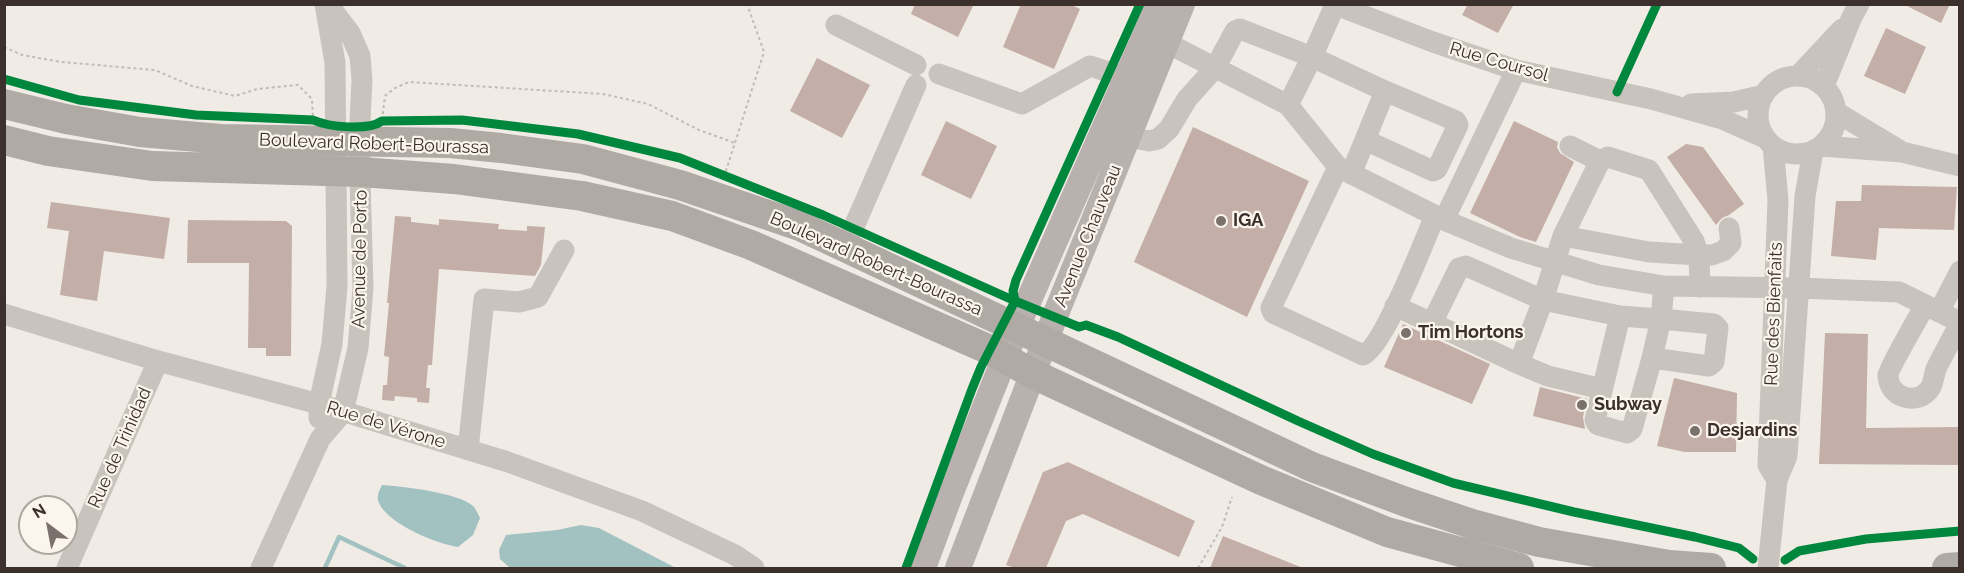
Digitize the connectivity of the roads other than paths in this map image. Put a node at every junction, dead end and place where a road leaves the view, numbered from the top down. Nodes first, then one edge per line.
1 (326, 4) edge
2 (1159, 4) edge
3 (1182, 4) edge
4 (1334, 5) edge
5 (1855, 12) edge
6 (836, 25) dead end
7 (1167, 44) junction
8 (1312, 57) junction
9 (1215, 68) junction
10 (1516, 70) junction
11 (916, 75) junction
12 (1798, 76) junction
13 (1138, 82) junction
14 (1824, 86) junction
15 (1385, 91) junction
16 (1764, 95) junction
17 (4, 104) edge
18 (1288, 105) junction
19 (1669, 105) junction
20 (1836, 112) junction
21 (347, 134) junction
22 (1129, 137) junction
23 (4, 140) edge
24 (1365, 140) junction
25 (1769, 142) junction
26 (1570, 146) dead end
27 (1817, 148) junction
28 (1902, 152) junction
29 (1600, 161) junction
30 (1959, 166) edge
31 (348, 171) junction
32 (1344, 171) junction
33 (1439, 218) junction
34 (1729, 228) dead end
35 (1563, 236) junction
36 (844, 247) junction
37 (564, 250) dead end
38 (1698, 255) junction
39 (1555, 263) junction
40 (1959, 271) edge
41 (1664, 286) junction
42 (1700, 286) junction
43 (1775, 288) junction
44 (1799, 288) junction
45 (1543, 300) junction
46 (1395, 306) junction
47 (1932, 309) junction
48 (4, 314) edge
49 (1620, 316) junction
50 (1661, 319) junction
51 (1431, 323) junction
52 (1959, 323) edge
53 (1017, 327) junction
54 (1046, 341) junction
55 (1652, 358) junction
56 (1004, 359) junction
57 (159, 361) junction
58 (1520, 364) junction
59 (1033, 374) junction
60 (1602, 389) junction
61 (319, 404) junction
62 (343, 412) junction
63 (320, 440) junction
64 (468, 450) junction
65 (1777, 480) junction
66 (1959, 567) edge
67 (67, 568) edge
68 (261, 568) edge
69 (754, 568) edge
70 (923, 568) edge
71 (958, 568) edge
72 (1519, 568) edge
73 (1711, 568) edge
74 (1768, 568) edge
75 (1947, 568) edge

1 - 21 street, Avenue de Porto
2 - 13 main road
3 - 7 main road, Avenue Chauveau
4 - 8 street
4 - 10 street, Rue Coursol
5 - 12 street
5 - 14 street
6 - 11 street
7 - 9 street
7 - 13 main road, Avenue Chauveau
8 - 9 street
8 - 15 street
8 - 18 street
9 - 18 street
9 - 22 street
10 - 19 street, Rue Coursol
10 - 33 street
11 - 13 street
11 - 36 street
12 - 14 street
12 - 16 street
13 - 22 main road, Avenue Chauveau
13 - 53 main road
14 - 20 street
15 - 24 street
15 - 24 street
16 - 19 street, Rue Coursol
16 - 25 street
17 - 21 highway, Boulevard Robert-Bourassa
18 - 32 street
19 - 25 street, Rue Coursol
20 - 27 street
20 - 28 street
21 - 31 street, Avenue de Porto
21 - 36 highway, Boulevard Robert-Bourassa
22 - 54 main road, Avenue Chauveau
23 - 31 highway, Boulevard Robert-Bourassa
24 - 32 street
25 - 27 street
25 - 43 street, Rue des Bienfaits
26 - 29 street
27 - 28 street
27 - 44 street, Rue des Bienfaits
28 - 30 street
29 - 35 street
29 - 38 street
31 - 56 highway, Boulevard Robert-Bourassa
31 - 61 street, Avenue de Porto
31 - 62 street, Avenue de Porto
32 - 33 street
32 - 46 street
33 - 39 street
33 - 46 street
34 - 38 street
35 - 38 street
35 - 39 street
36 - 53 highway, Boulevard Robert-Bourassa
37 - 64 street
38 - 42 street
39 - 41 street
39 - 45 street
40 - 47 street
41 - 42 street
41 - 50 street
42 - 43 street
43 - 44 street
43 - 65 street, Rue des Bienfaits
44 - 47 street
44 - 65 street, Rue des Bienfaits
45 - 49 street
45 - 51 street
45 - 58 street
46 - 51 street
47 - 52 street
47 - 52 street
48 - 57 street, Rue de Vérone
49 - 50 street
49 - 60 street
50 - 55 street
50 - 55 street
51 - 58 street
53 - 54 highway, Boulevard Robert-Bourassa
53 - 56 main road
54 - 59 main road, Avenue Chauveau
54 - 73 highway, Boulevard Robert-Bourassa
55 - 60 street
56 - 59 highway, Boulevard Robert-Bourassa
56 - 70 main road
57 - 61 street, Rue de Vérone
57 - 67 street, Rue de Trinidad
58 - 60 street
59 - 71 main road, Avenue Chauveau
59 - 72 highway, Boulevard Robert-Bourassa
61 - 62 street, Rue de Vérone
61 - 63 street, Avenue de Porto
62 - 63 street, Avenue de Porto
62 - 64 street, Rue de Vérone
63 - 68 street, Avenue de Porto
64 - 69 street, Rue de Vérone
65 - 74 street, Rue des Bienfaits
66 - 75 highway

